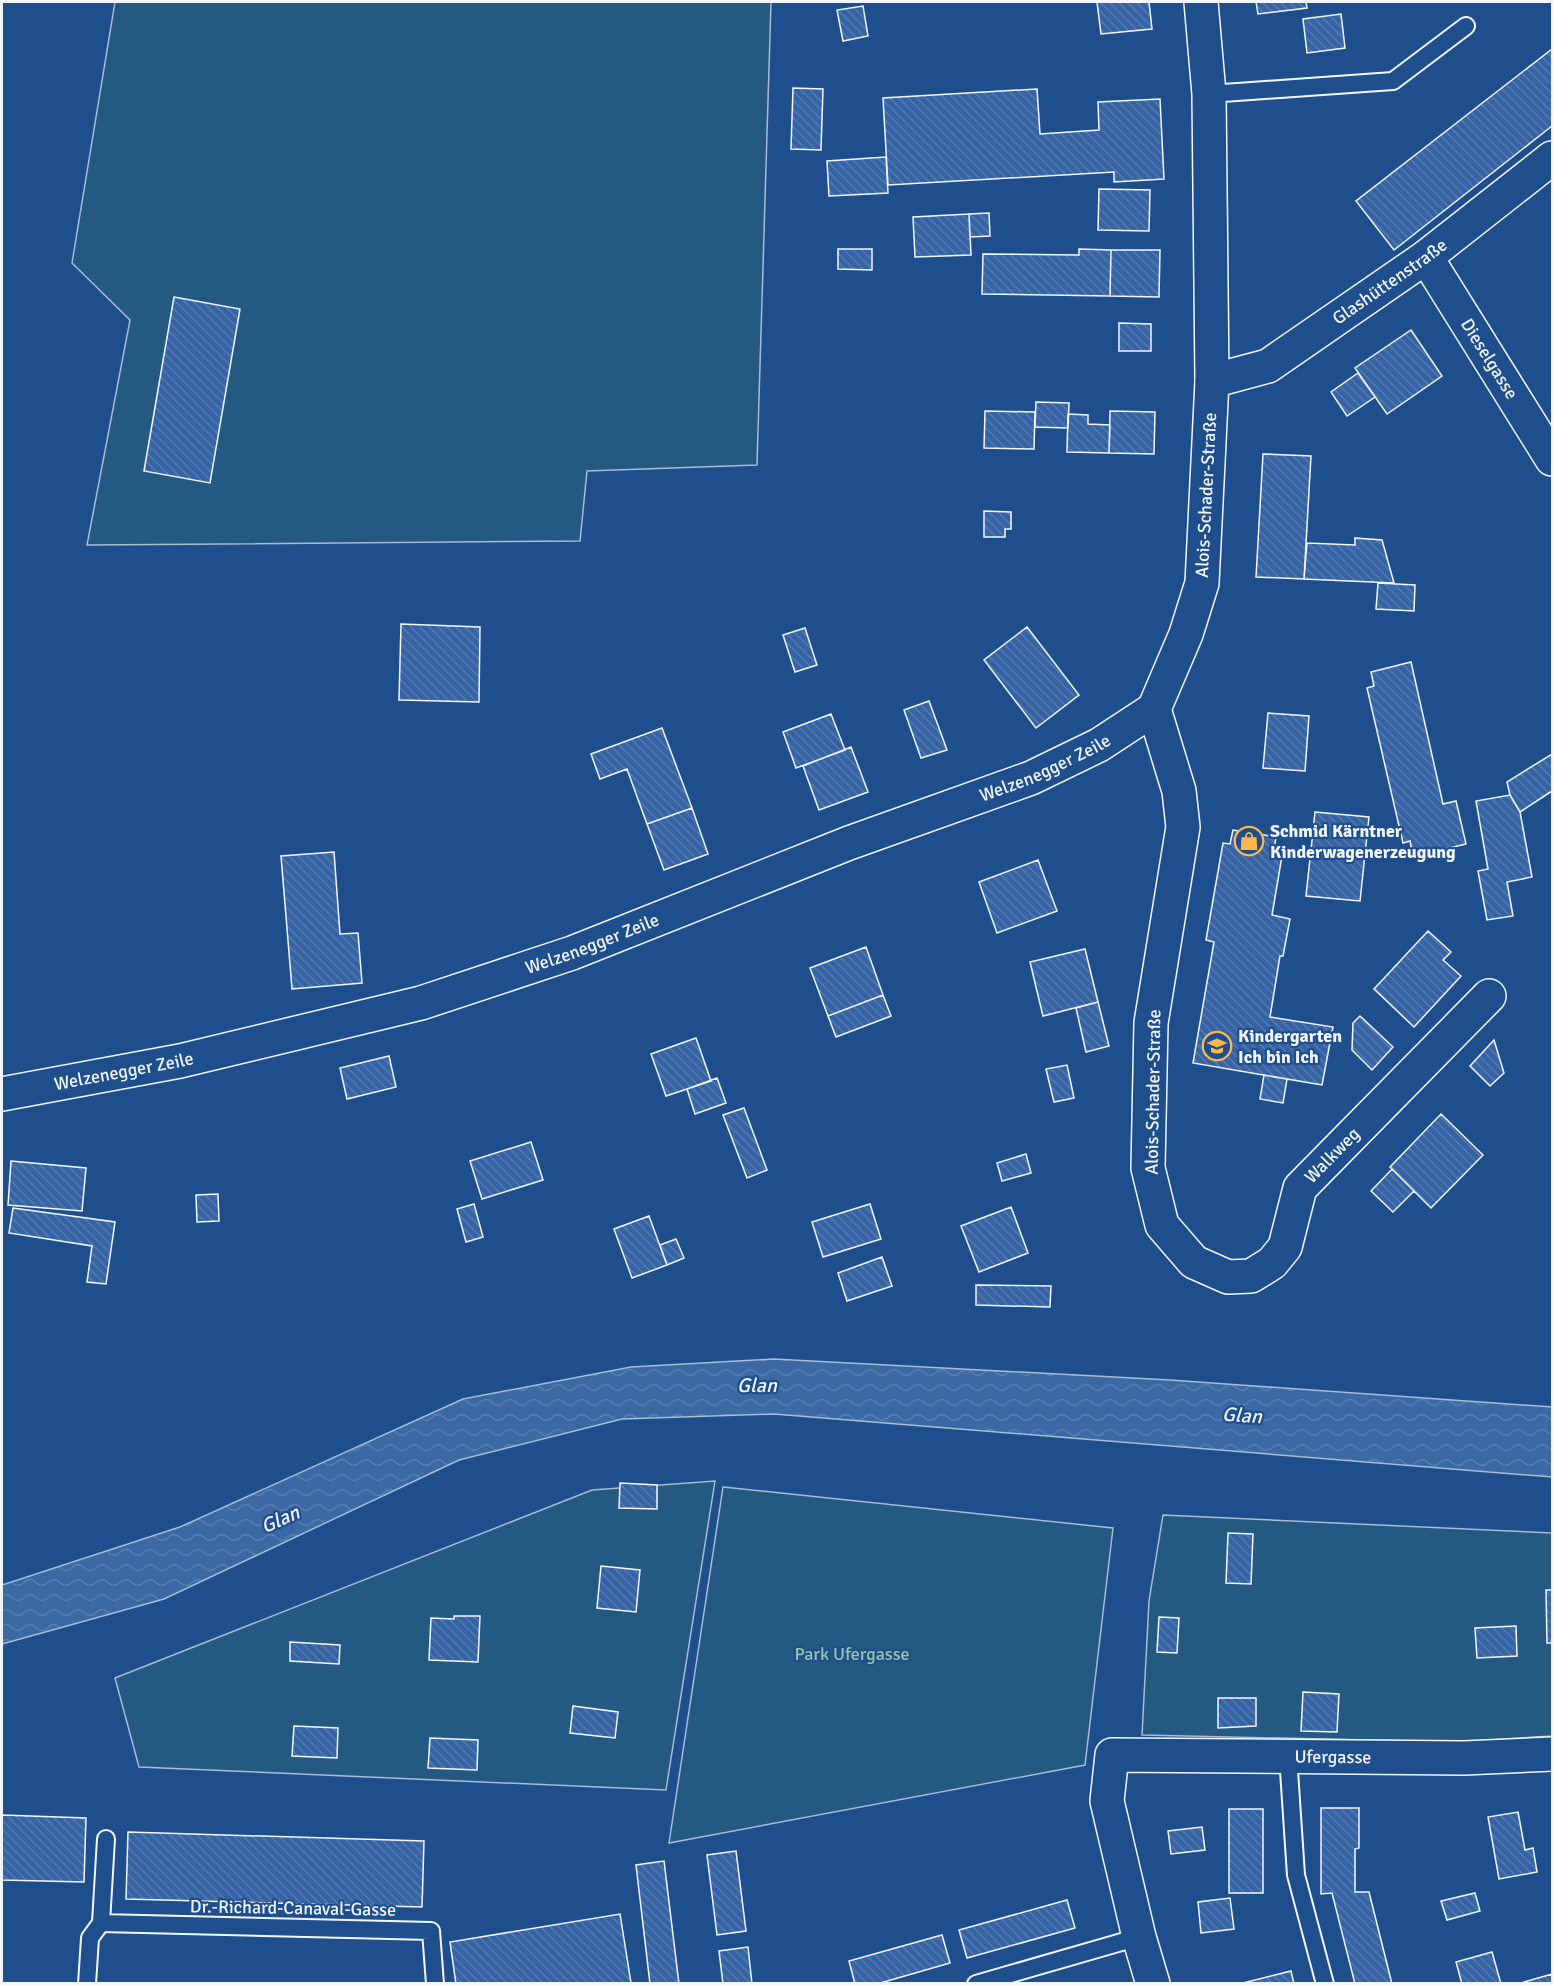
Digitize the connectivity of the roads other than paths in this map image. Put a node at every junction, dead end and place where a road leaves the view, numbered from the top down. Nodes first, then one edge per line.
1 (1201, 2) edge
2 (1466, 26) dead end
3 (1209, 94) junction
4 (1552, 158) edge
5 (1426, 257) junction
6 (1212, 381) junction
7 (1552, 459) edge
8 (1154, 709) junction
9 (1490, 996) dead end
10 (2, 1094) edge
11 (1162, 1225) joint
12 (1552, 1754) edge
13 (1288, 1756) junction
14 (106, 1839) dead end
15 (101, 1923) junction
16 (1139, 1937) junction
17 (87, 1983) edge
18 (435, 1983) edge
19 (976, 1983) edge
20 (1152, 1983) edge
21 (1325, 1983) edge

1 - 3 street, Alois-Schader-Straße
2 - 3 lane
3 - 6 street, Alois-Schader-Straße
4 - 5 street, Glashüttenstraße
5 - 6 street, Glashüttenstraße
5 - 7 street, Dieselgasse
6 - 8 street, Alois-Schader-Straße
8 - 10 street, Welzenegger Zeile
8 - 11 street, Alois-Schader-Straße
9 - 11 street, Walkweg
12 - 13 street, Ufergasse
13 - 16 street, Ufergasse
13 - 21 lane
14 - 15 lane
15 - 17 lane
15 - 18 lane, Dr.-Richard-Canaval-Gasse
16 - 19 lane
16 - 20 street

